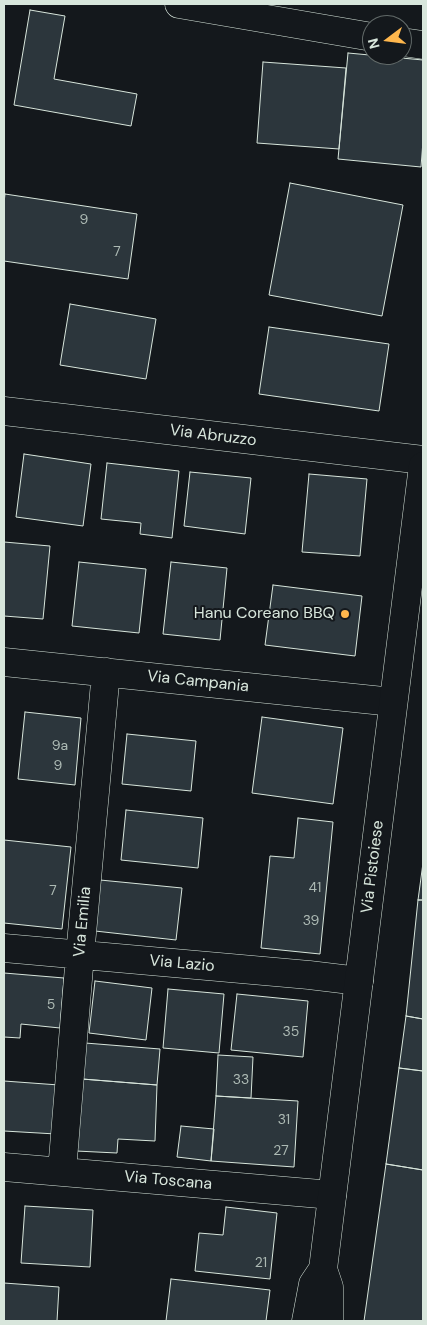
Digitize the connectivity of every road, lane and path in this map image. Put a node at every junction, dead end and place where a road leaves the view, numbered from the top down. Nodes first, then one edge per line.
1 (179, 4) edge
2 (362, 35) edge
3 (4, 411) edge
4 (423, 460) edge
5 (423, 466) edge
6 (4, 662) edge
7 (106, 672) junction
8 (393, 702) junction
9 (4, 948) edge
10 (80, 955) junction
11 (359, 981) junction
12 (4, 1167) edge
13 (62, 1171) junction
14 (332, 1195) junction
15 (323, 1269) junction
16 (306, 1321) edge
17 (329, 1321) edge

1 - 2 street
3 - 4 street, Via Abruzzo
5 - 8 street, Via Pistoiese
6 - 7 street, Via Campania
7 - 8 street, Via Campania
7 - 10 street, Via Emilia
8 - 11 street, Via Pistoiese
9 - 10 street, Via Lazio
10 - 11 street, Via Lazio
10 - 13 street, Via Emilia
11 - 14 street, Via Pistoiese
12 - 13 street, Via Toscana
13 - 14 street, Via Toscana
14 - 15 street, Via Pistoiese
15 - 16 street, Via Pistoiese
15 - 17 street, Via Pistoiese

